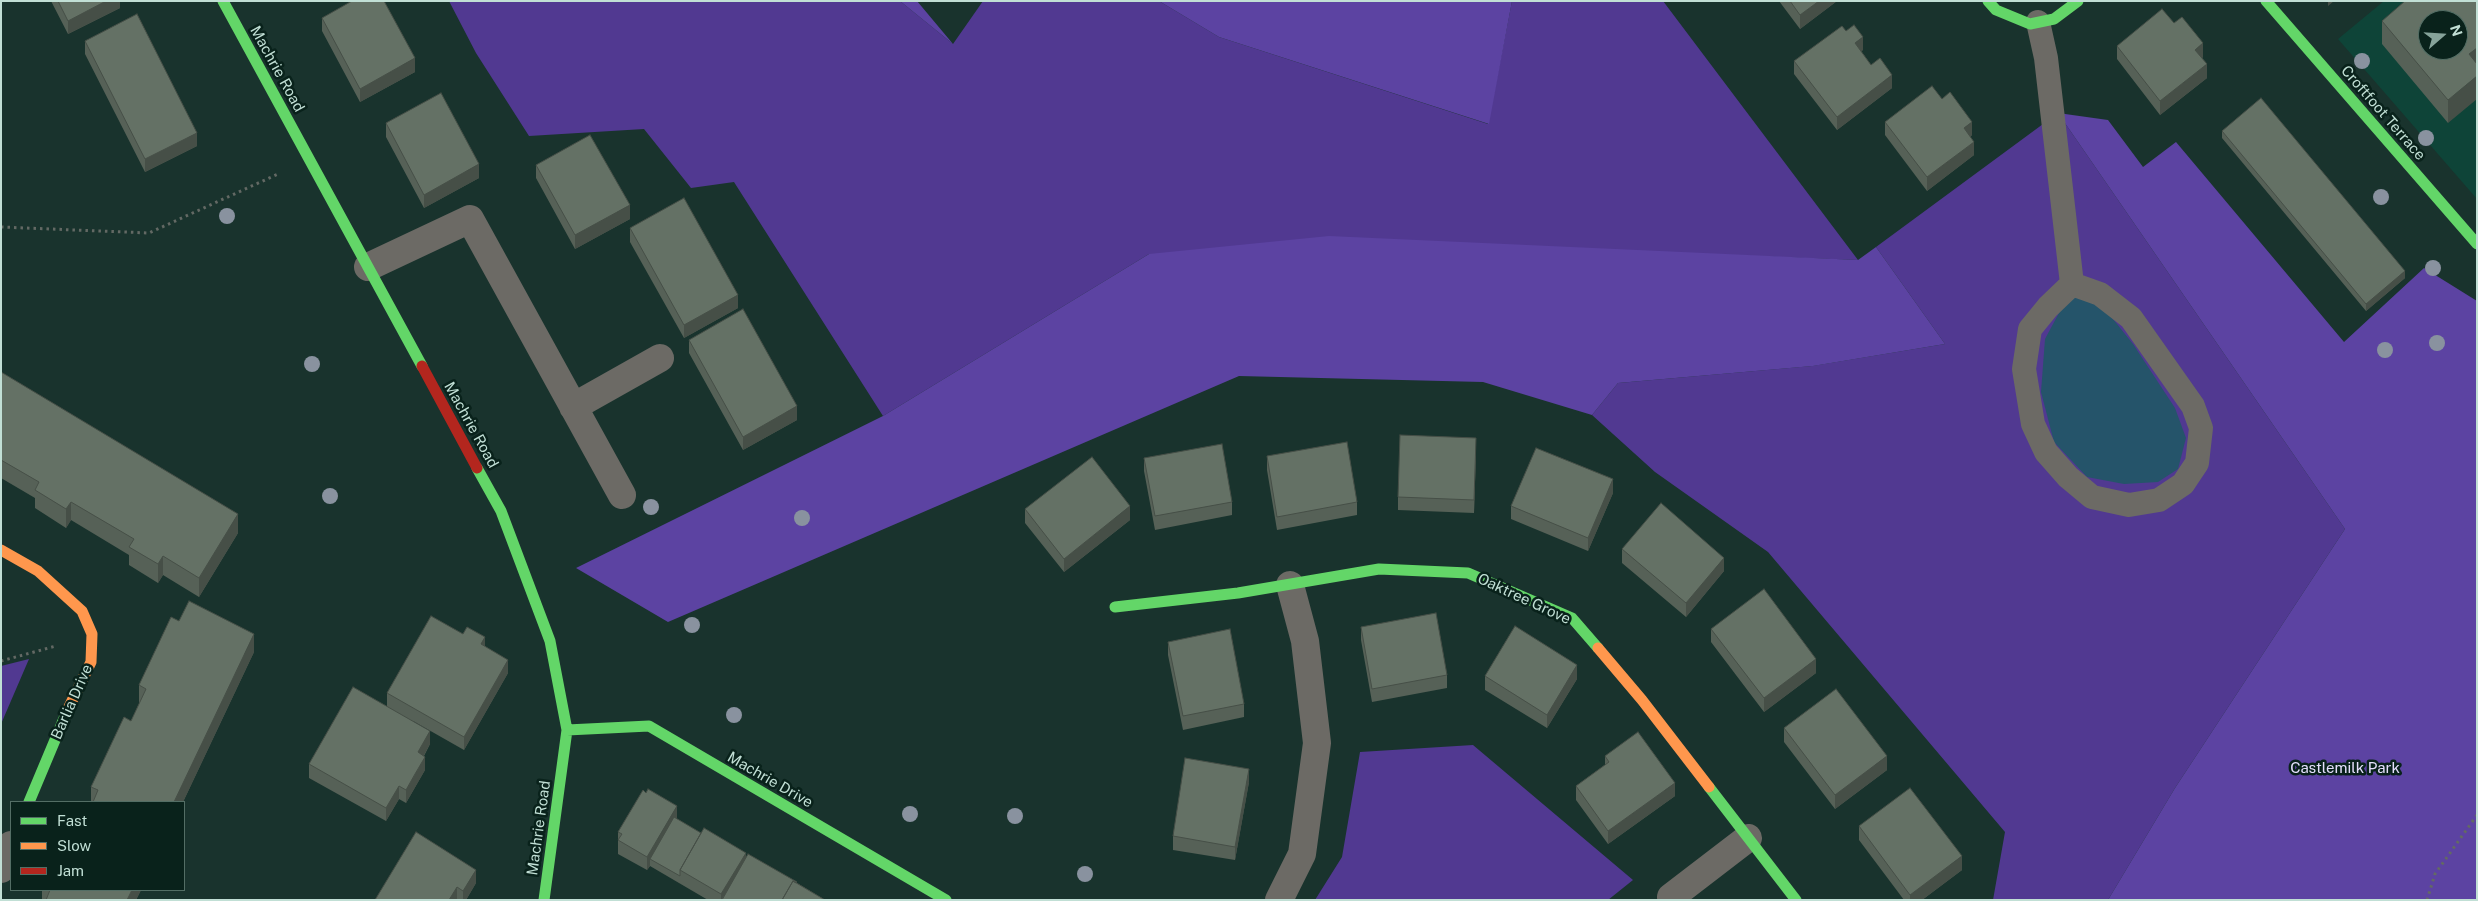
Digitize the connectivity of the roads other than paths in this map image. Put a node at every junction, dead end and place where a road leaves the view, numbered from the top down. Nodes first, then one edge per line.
1 (223, 1) edge
2 (1988, 1) edge
3 (2078, 1) edge
4 (2266, 1) edge
5 (2038, 22) junction
6 (2477, 244) edge
7 (368, 267) junction
8 (2072, 284) junction
9 (660, 358) dead end
10 (574, 406) junction
11 (622, 495) dead end
12 (1, 550) edge
13 (1290, 585) junction
14 (1115, 607) dead end
15 (567, 730) junction
16 (29, 801) edge
17 (1748, 838) junction
18 (10, 848) edge
19 (1, 870) edge
20 (544, 900) edge
21 (946, 900) edge
22 (1279, 900) edge
23 (1673, 900) edge
24 (1796, 900) edge

1 - 7 street, Machrie Road
2 - 5 street
3 - 5 street
4 - 6 street, Croftfoot Terrace
5 - 8 lane
7 - 10 street
7 - 15 street, Machrie Road
8 - 8 lane
9 - 10 street
10 - 11 street
12 - 16 street, Barlia Drive
13 - 14 street, Oaktree Grove
13 - 17 street, Oaktree Grove
13 - 22 street
15 - 20 street, Machrie Road
15 - 21 street, Machrie Drive
17 - 23 street
17 - 24 street, Oaktree Grove
18 - 19 street

